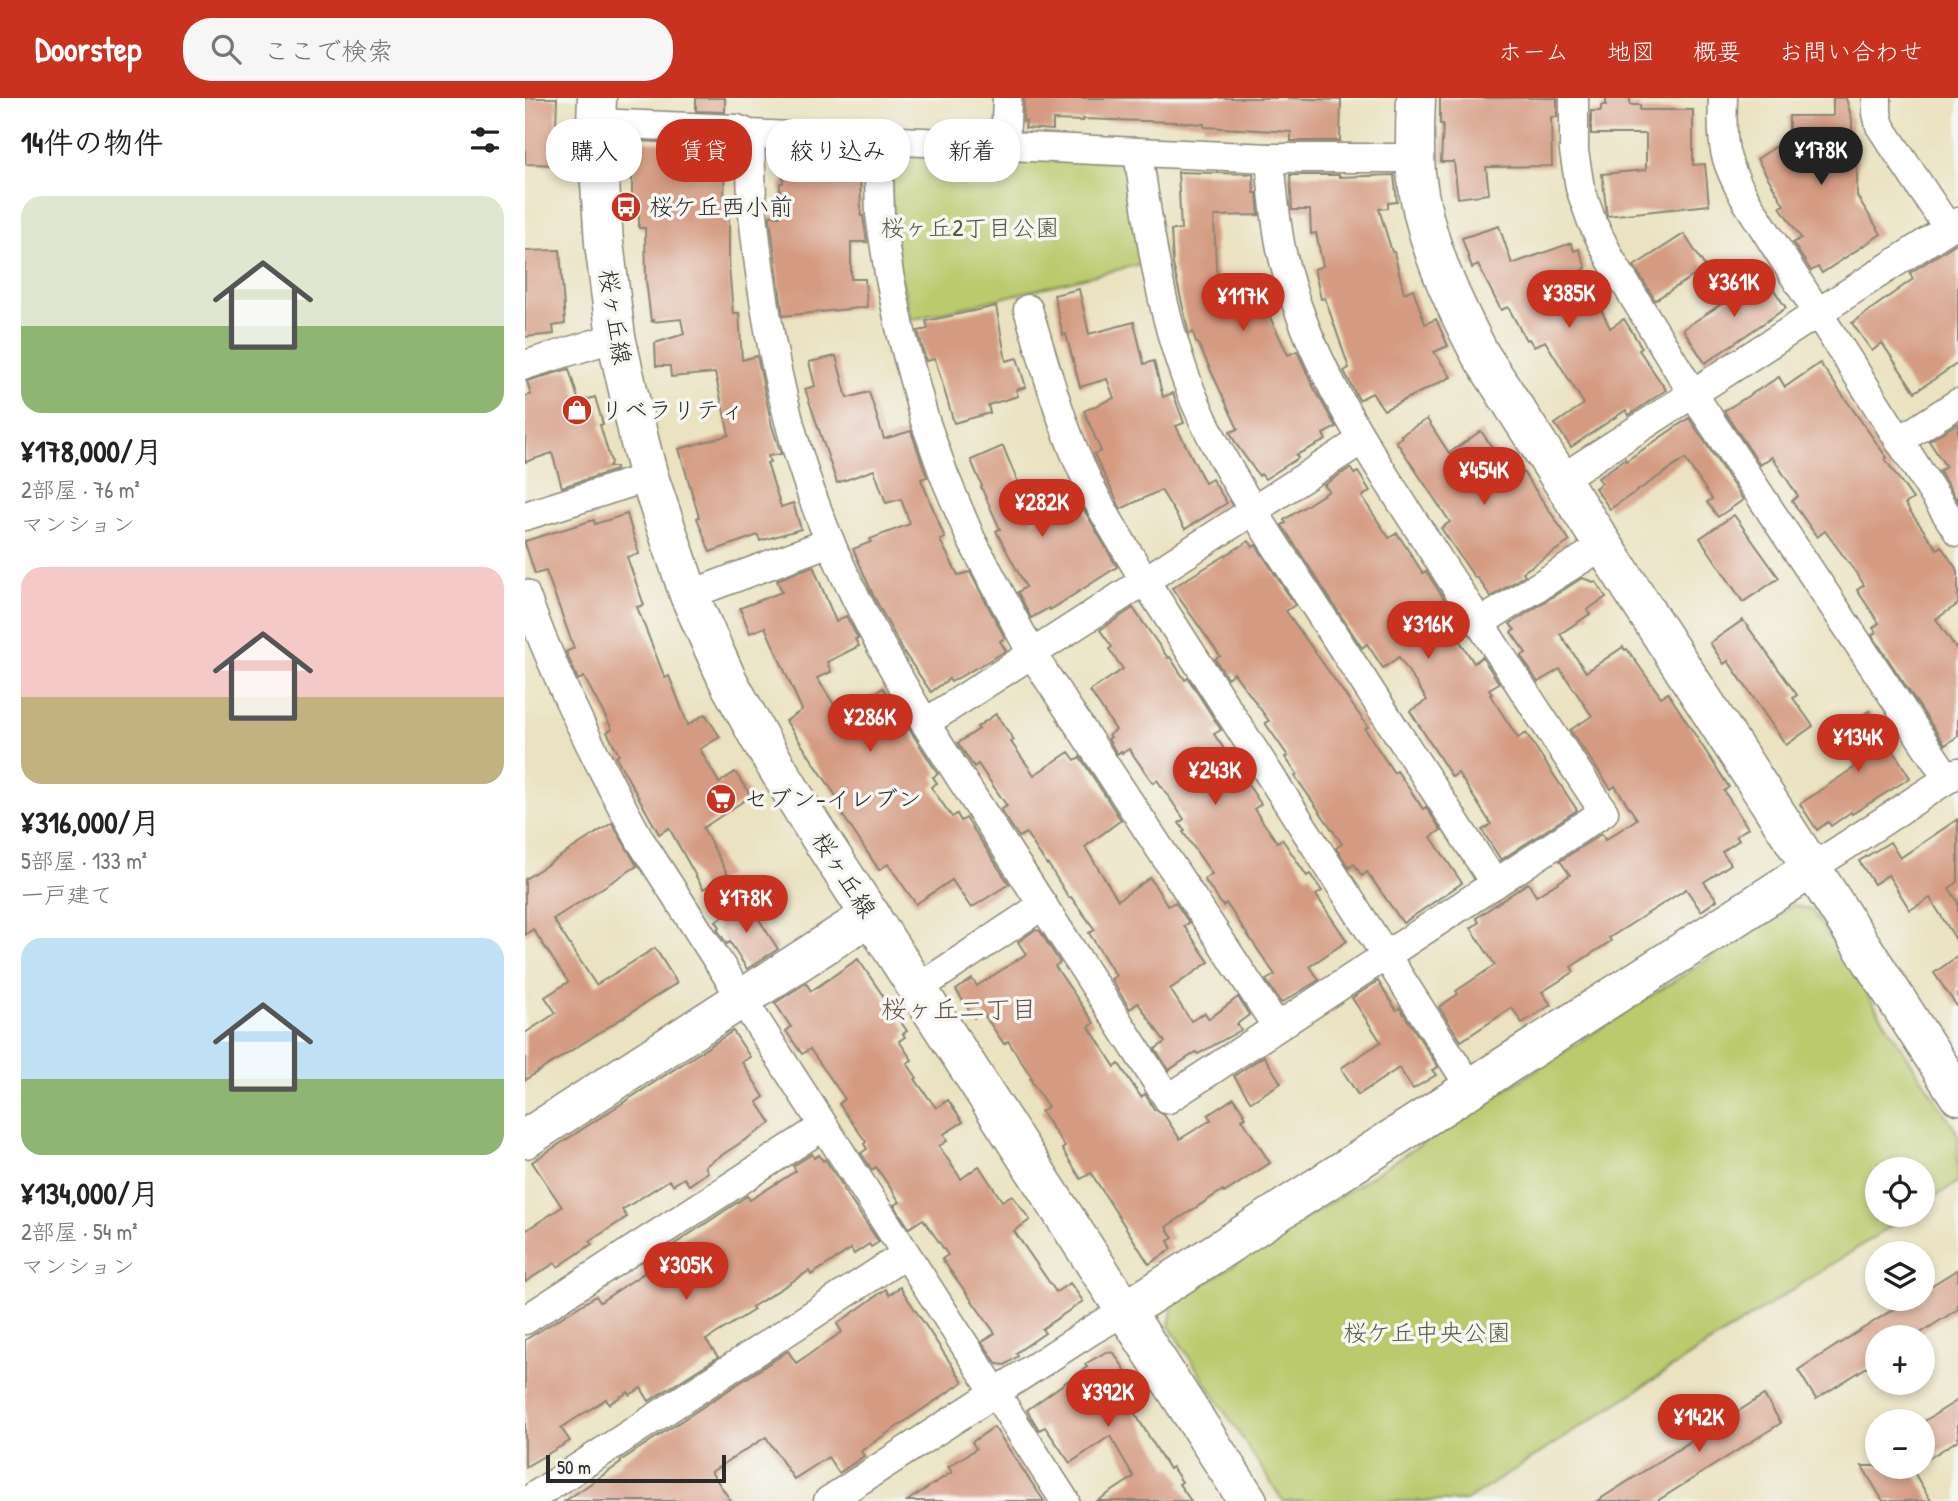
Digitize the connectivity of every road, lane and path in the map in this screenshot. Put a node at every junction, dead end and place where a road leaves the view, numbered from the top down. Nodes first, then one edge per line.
1 (1007, 98) edge
2 (1416, 98) edge
3 (1574, 98) edge
4 (1723, 98) edge
5 (1877, 98) edge
6 (597, 111) edge
7 (659, 119) edge
8 (1006, 119) edge
9 (1020, 147) edge
10 (1138, 152) junction
11 (1269, 158) junction
12 (1416, 158) junction
13 (752, 182) edge
14 (879, 182) edge
15 (1953, 225) edge
16 (1028, 309) dead end
17 (1818, 313) junction
18 (616, 337) junction
19 (525, 365) edge
20 (1693, 394) junction
21 (1958, 403) edge
22 (1362, 440) junction
23 (1899, 441) junction
24 (649, 477) junction
25 (1561, 479) junction
26 (1253, 510) junction
27 (525, 516) edge
28 (1958, 533) edge
29 (830, 542) junction
30 (1604, 545) junction
31 (1145, 581) junction
32 (525, 594) edge
33 (689, 595) junction
34 (1479, 623) junction
35 (1033, 654) junction
36 (925, 723) junction
37 (1953, 776) edge
38 (1812, 868) junction
39 (1495, 884) junction
40 (1043, 905) junction
41 (871, 915) junction
42 (1386, 955) junction
43 (918, 989) junction
44 (743, 1000) junction
45 (1277, 1027) junction
46 (1471, 1088) junction
47 (1958, 1095) edge
48 (824, 1126) junction
49 (525, 1139) edge
50 (906, 1254) junction
51 (1125, 1311) junction
52 (525, 1320) edge
53 (996, 1394) junction
54 (527, 1501) edge
55 (828, 1501) edge
56 (1065, 1501) edge
57 (1248, 1501) edge

1 - 8 street
2 - 12 street
3 - 20 street
4 - 17 street
5 - 15 street
6 - 7 street
6 - 18 street, 桜ヶ丘線
9 - 10 street
10 - 11 street
10 - 26 street
11 - 12 street
11 - 22 street
12 - 25 street
13 - 29 street
14 - 35 street
15 - 17 street
16 - 31 street
17 - 20 street
17 - 23 street
18 - 19 street
18 - 24 street, 桜ヶ丘線
20 - 25 street
20 - 37 street
21 - 23 street
22 - 26 street
22 - 34 street
23 - 28 street
24 - 27 street
24 - 33 street, 桜ヶ丘線
25 - 30 street
26 - 31 street
26 - 39 street
29 - 33 street
29 - 36 street
30 - 34 street
30 - 38 street
31 - 35 street
31 - 42 street
32 - 44 street
33 - 41 street, 桜ヶ丘線
34 - 39 street
35 - 36 street
35 - 45 street
36 - 40 street
37 - 38 street
38 - 46 street
38 - 47 street
39 - 42 street
40 - 43 street
40 - 45 street
41 - 43 street, 桜ヶ丘線
41 - 44 street
42 - 45 street
42 - 46 street
43 - 51 street, 桜ヶ丘線
44 - 48 street
44 - 49 street
46 - 51 street
48 - 50 street
48 - 52 street
50 - 53 street
50 - 54 street
51 - 53 street
51 - 57 street, 桜ヶ丘線
53 - 55 street
53 - 56 street

